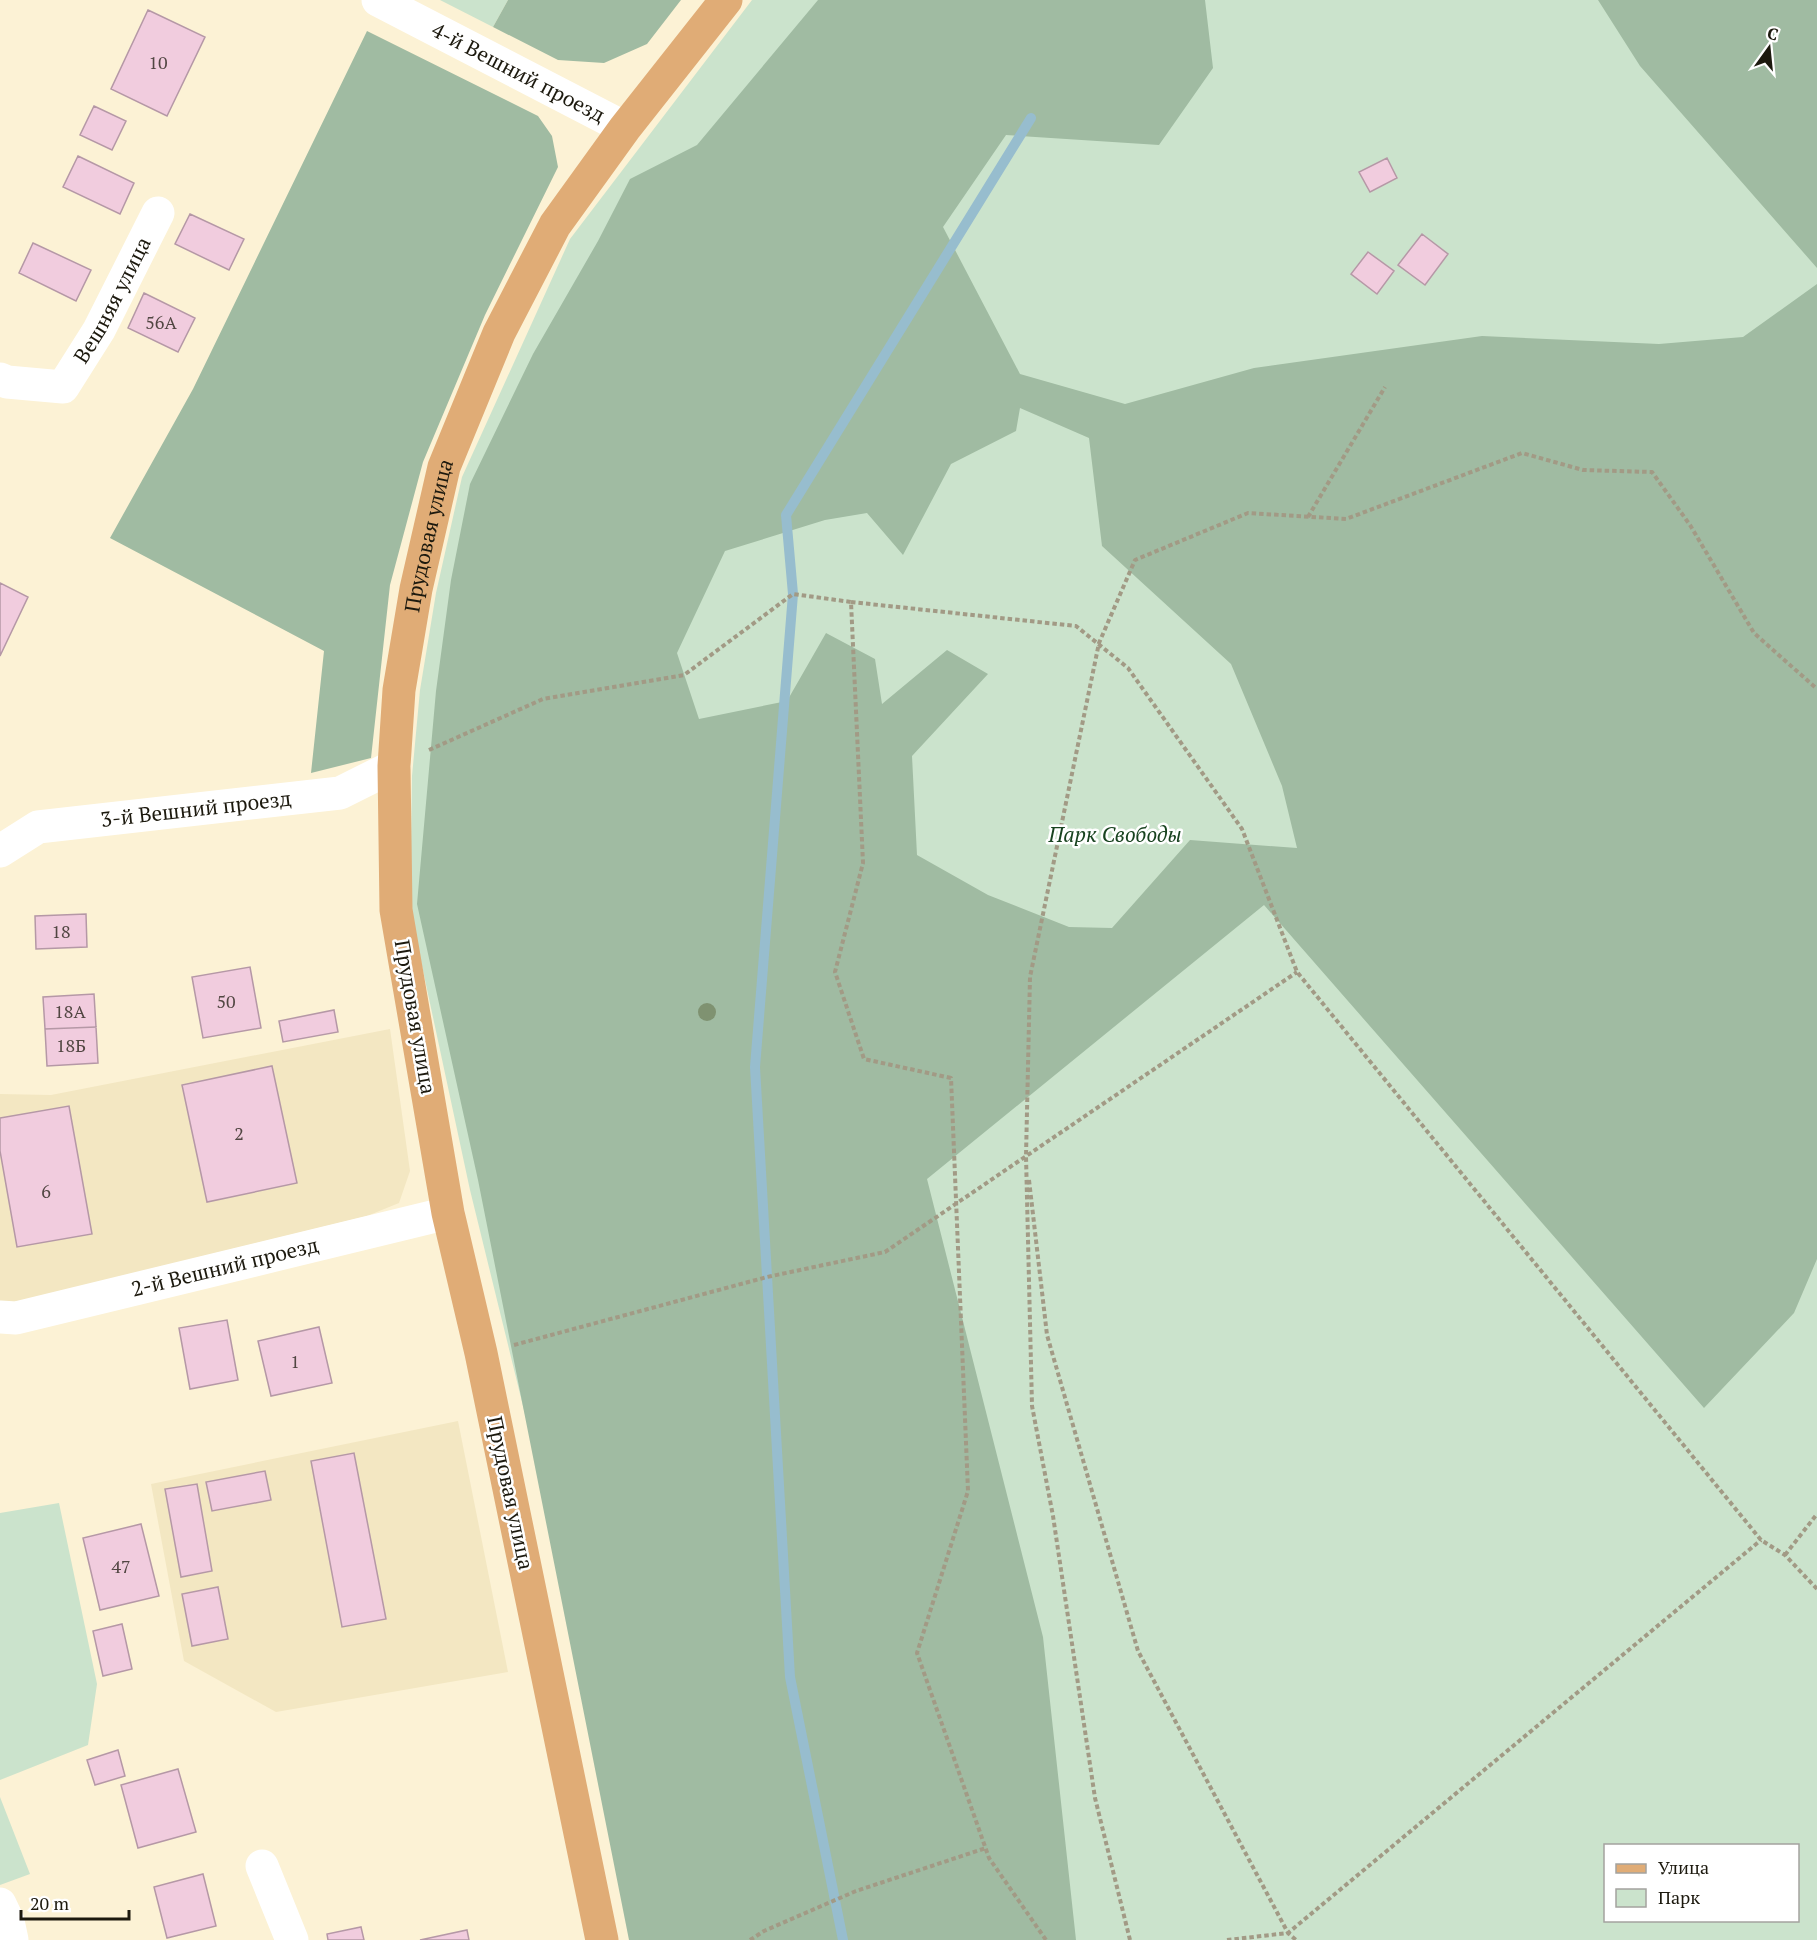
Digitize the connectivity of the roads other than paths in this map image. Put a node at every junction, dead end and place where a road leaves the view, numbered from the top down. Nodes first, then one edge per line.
1 (378, 0) edge
2 (726, 0) edge
3 (625, 128) junction
4 (158, 213) dead end
5 (0, 379) edge
6 (394, 766) junction
7 (0, 851) edge
8 (448, 1213) junction
9 (0, 1317) edge
10 (262, 1866) dead end
11 (0, 1905) edge
12 (12, 1940) edge
13 (292, 1940) edge
14 (602, 1940) edge

1 - 3 street, 4-й Вешний проезд
2 - 3 main road, Прудовая улица
3 - 6 main road, Прудовая улица
4 - 5 street, Вешняя улица
6 - 7 street, 3-й Вешний проезд
6 - 8 main road, Прудовая улица
8 - 9 street, 2-й Вешний проезд
8 - 14 main road, Прудовая улица
10 - 13 street
11 - 12 street

